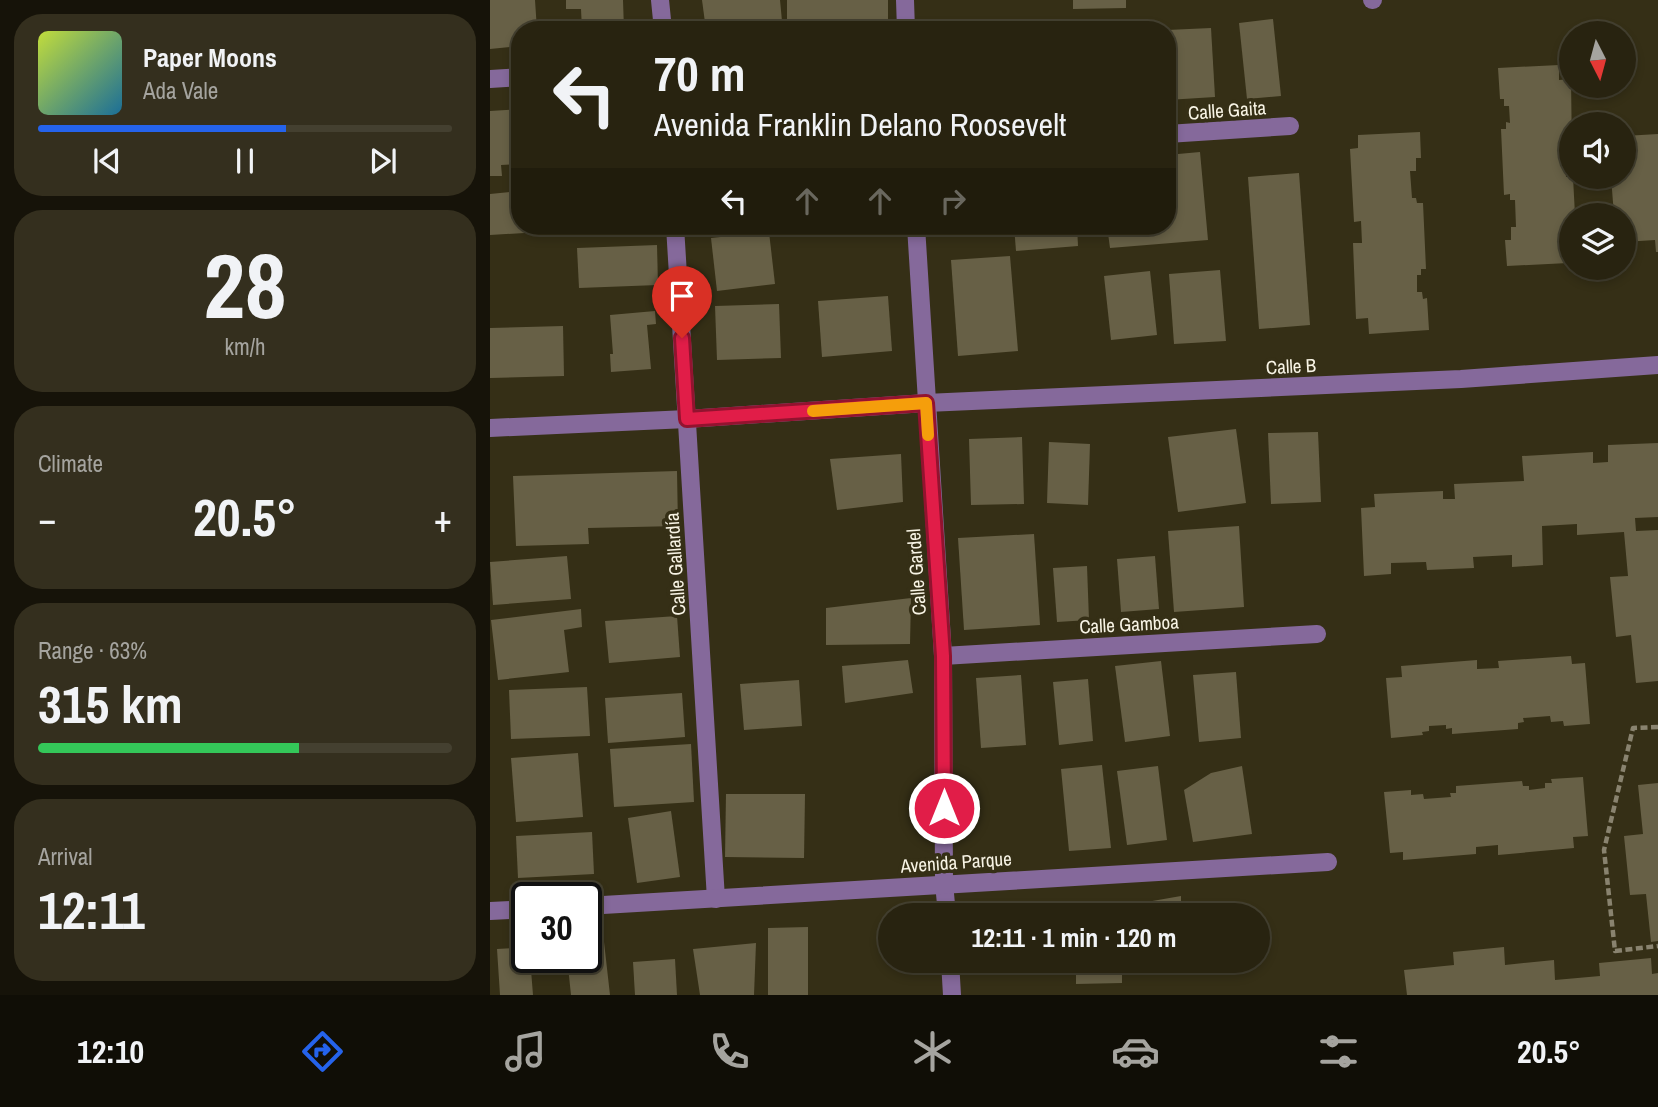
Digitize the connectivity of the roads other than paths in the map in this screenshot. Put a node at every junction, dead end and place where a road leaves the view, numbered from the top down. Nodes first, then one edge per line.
1 (660, 0) edge
2 (905, 0) edge
3 (662, 21) edge
4 (906, 21) edge
5 (511, 78) edge
6 (490, 79) edge
7 (1290, 126) dead end
8 (1176, 133) edge
9 (676, 235) edge
10 (917, 235) edge
11 (1658, 365) edge
12 (926, 403) junction
13 (687, 419) junction
14 (490, 428) edge
15 (1317, 634) dead end
16 (943, 656) junction
17 (1328, 862) dead end
18 (944, 883) junction
19 (716, 899) junction
20 (946, 903) edge
21 (602, 905) edge
22 (511, 910) edge
23 (490, 911) edge
24 (951, 973) edge
25 (953, 995) edge

1 - 3 street
2 - 4 street
5 - 6 street
7 - 8 street, Calle Gaita
9 - 13 street, Calle Gallardía
10 - 12 street, Calle Gardel
11 - 12 street, Calle B
12 - 13 street, Calle B
12 - 16 street, Calle Gardel
13 - 14 street, Calle B
13 - 19 street, Calle Gallardía
15 - 16 street, Calle Gamboa
16 - 18 street, Calle Gardel
17 - 18 street, Avenida Parque
18 - 19 street, Avenida Parque
18 - 20 street, Calle Gardel
19 - 21 street, Avenida Parque
22 - 23 street
24 - 25 street

